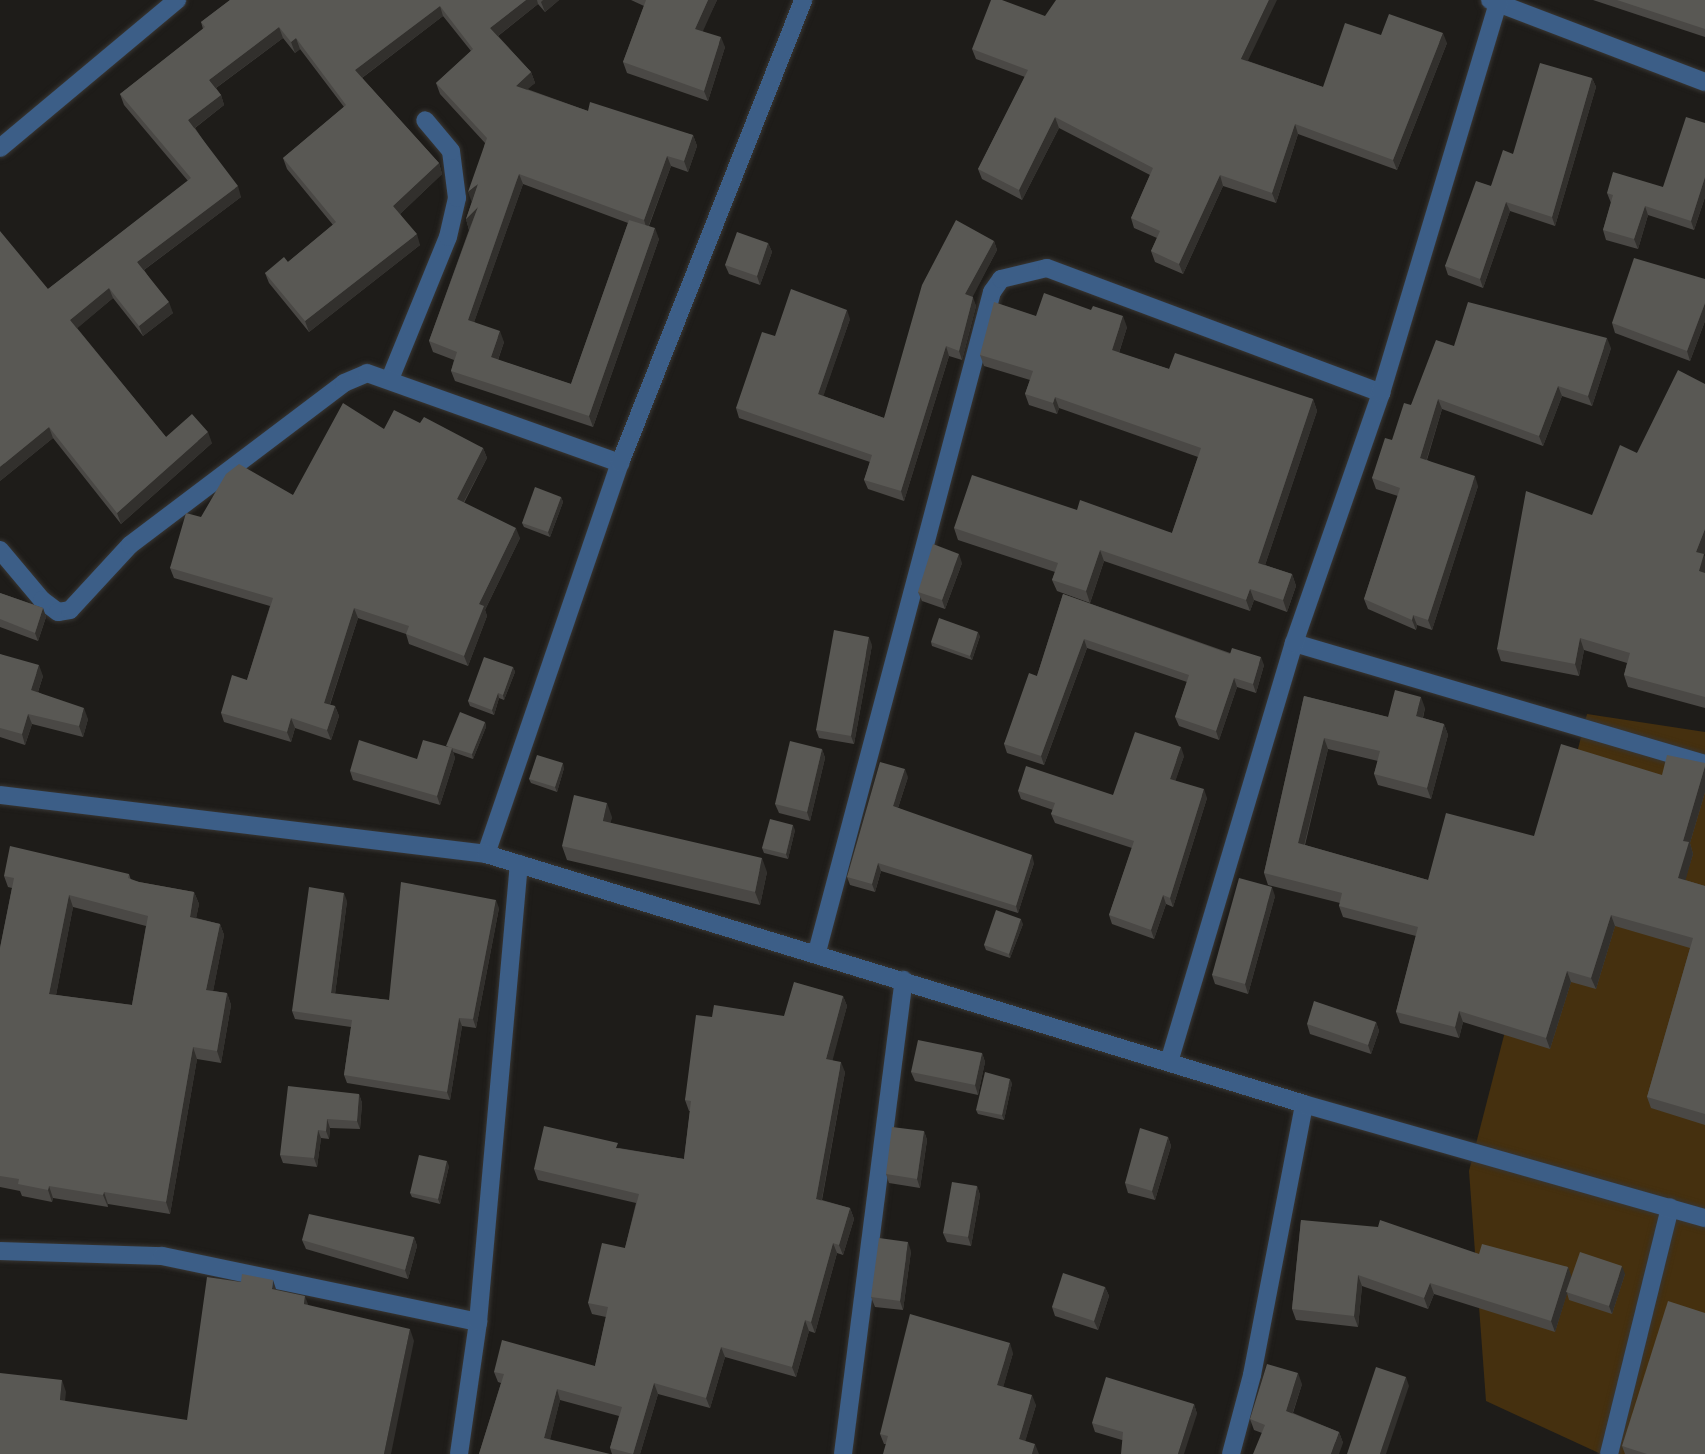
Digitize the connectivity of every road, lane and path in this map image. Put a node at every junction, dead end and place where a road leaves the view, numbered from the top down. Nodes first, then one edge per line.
1 (177, 0) edge
2 (803, 0) edge
3 (1496, 1) edge
4 (1705, 82) edge
5 (425, 120) dead end
6 (0, 148) edge
7 (390, 379) junction
8 (1381, 393) junction
9 (620, 463) junction
10 (0, 550) edge
11 (1294, 643) junction
12 (1705, 764) edge
13 (0, 795) edge
14 (486, 854) junction
15 (519, 864) junction
16 (817, 952) junction
17 (904, 980) junction
18 (1169, 1062) junction
19 (1304, 1104) junction
20 (1670, 1207) junction
21 (1705, 1218) edge
22 (0, 1251) edge
23 (478, 1322) junction
24 (459, 1454) edge
25 (843, 1454) edge
26 (1231, 1454) edge
27 (1609, 1454) edge

1 - 6 street
2 - 9 street
3 - 4 street
3 - 8 street
5 - 7 street
7 - 9 street
7 - 10 street
8 - 11 street
8 - 16 street
9 - 14 street
11 - 12 street
11 - 18 street
13 - 14 street
14 - 15 street
15 - 16 street
15 - 23 street
16 - 17 street
17 - 18 street
17 - 25 street
18 - 19 street
19 - 20 street
19 - 26 street
20 - 21 street
20 - 27 street
22 - 23 street
23 - 24 street

